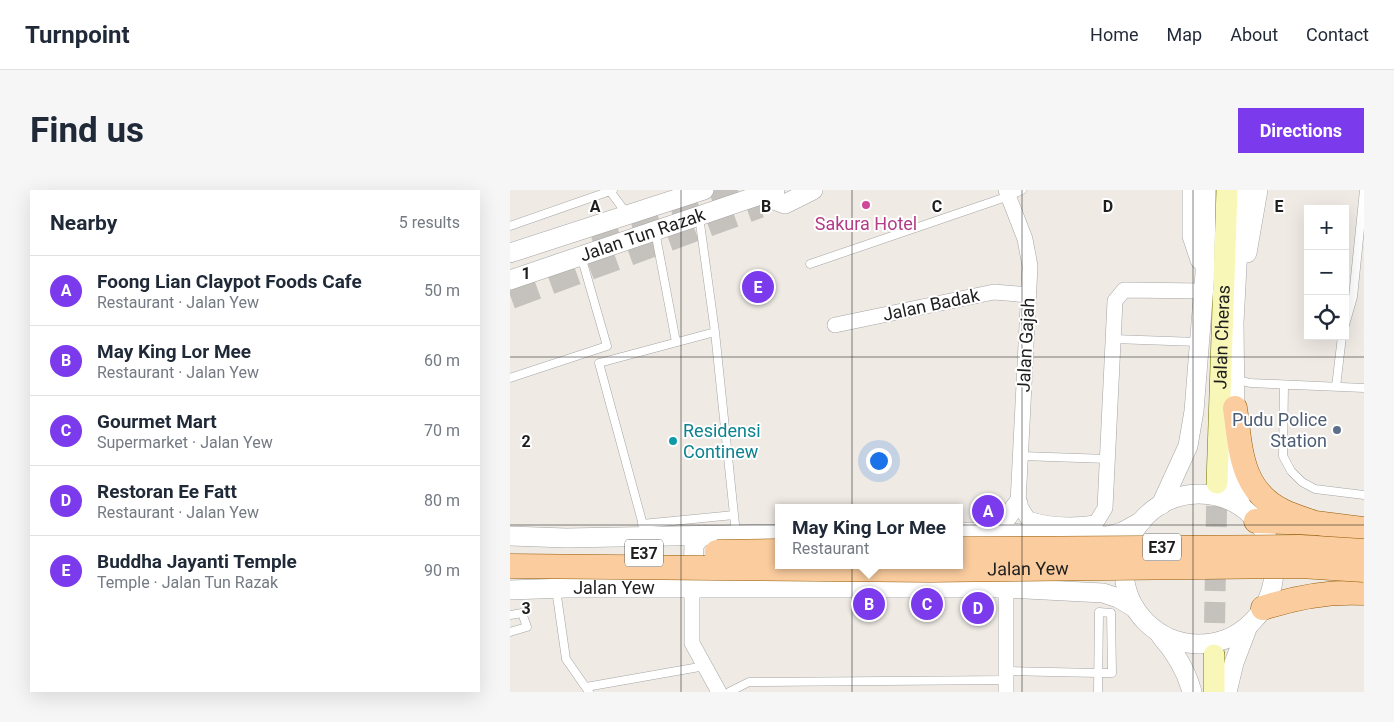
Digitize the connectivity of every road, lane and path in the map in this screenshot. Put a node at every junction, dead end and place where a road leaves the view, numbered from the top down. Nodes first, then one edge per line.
1 (704, 190) edge
2 (813, 190) edge
3 (1192, 190) edge
4 (1206, 190) edge
5 (1227, 190) edge
6 (1240, 190) edge
7 (1258, 190) edge
8 (1364, 190) edge
9 (611, 191) edge
10 (768, 192) edge
11 (1012, 192) edge
12 (628, 215) junction
13 (699, 216) junction
14 (510, 226) edge
15 (654, 231) junction
16 (1361, 232) edge
17 (510, 253) edge
18 (581, 256) junction
19 (810, 264) dead end
20 (510, 280) edge
21 (1204, 282) junction
22 (1029, 295) junction
23 (1349, 312) edge
24 (1234, 323) junction
25 (835, 325) dead end
26 (715, 332) junction
27 (1113, 340) junction
28 (1341, 340) edge
29 (676, 342) junction
30 (1200, 342) junction
31 (510, 378) edge
32 (1235, 379) junction
33 (1284, 385) junction
34 (1336, 387) junction
35 (1364, 388) edge
36 (1235, 408) junction
37 (1021, 456) junction
38 (1108, 459) junction
39 (1218, 483) tunnel mouth
40 (1364, 495) edge
41 (1018, 503) junction
42 (1161, 505) junction
43 (1249, 514) junction
44 (734, 515) junction
45 (1144, 520) junction
46 (1315, 523) junction
47 (644, 530) junction
48 (1364, 530) edge
49 (963, 532) edge
50 (988, 532) junction
51 (736, 534) junction
52 (775, 534) edge
53 (702, 535) junction
54 (510, 536) edge
55 (562, 538) junction
56 (963, 549) edge
57 (510, 551) edge
58 (775, 551) edge
59 (1364, 551) edge
60 (510, 566) edge
61 (775, 569) edge
62 (825, 569) edge
63 (1364, 570) edge
64 (561, 588) junction
65 (1006, 588) junction
66 (698, 589) junction
67 (510, 590) edge
68 (1358, 592) edge
69 (1135, 608) junction
70 (1263, 608) junction
71 (510, 615) edge
72 (1248, 626) junction
73 (1157, 630) junction
74 (510, 632) edge
75 (1214, 655) tunnel mouth
76 (705, 666) junction
77 (1098, 673) junction
78 (1006, 681) edge
79 (587, 690) edge
80 (719, 692) edge
81 (729, 692) edge
82 (1098, 692) edge
83 (1192, 692) edge
84 (1214, 692) edge
85 (1227, 692) edge

1 - 12 street, Jalan Tun Razak
2 - 10 street
3 - 21 street
4 - 21 street
5 - 39 main road, Jalan Cheras
6 - 24 street
7 - 24 street
8 - 16 lane
9 - 12 lane
9 - 14 lane
10 - 13 street, Jalan Tun Razak
11 - 19 lane
11 - 22 street, Jalan Gajah
12 - 17 street, Jalan Tun Razak
13 - 15 street, Jalan Tun Razak
13 - 26 lane
15 - 18 street, Jalan Tun Razak
15 - 29 lane
16 - 23 lane
18 - 20 street, Jalan Tun Razak
18 - 31 lane
21 - 27 street
21 - 30 street
22 - 25 street, Jalan Badak
22 - 37 street, Jalan Gajah
24 - 32 street
26 - 29 lane
26 - 44 lane
27 - 30 lane
27 - 38 street
28 - 34 lane
29 - 47 lane
30 - 42 street
32 - 33 lane
32 - 36 street
33 - 34 lane
33 - 40 lane
34 - 35 lane
36 - 43 street
36 - 46 main road
37 - 38 lane
37 - 41 street, Jalan Gajah
38 - 41 street
41 - 50 street
42 - 43 street
42 - 45 street
43 - 46 main road
43 - 70 street
44 - 47 lane
44 - 51 lane
45 - 50 street, Jalan Yew
45 - 69 street
46 - 48 main road
47 - 53 street
47 - 55 street
49 - 50 street, Jalan Yew
51 - 52 street
51 - 53 street
53 - 66 street
54 - 55 street
55 - 64 street
56 - 59 main road, Jalan Yew / E37, bridge
57 - 58 main road, Jalan Yew / E37, bridge
60 - 61 main road, Jalan Yew / E37, bridge
62 - 63 main road, Jalan Yew / E37, bridge
64 - 66 street, Jalan Yew
64 - 67 street, Jalan Yew
64 - 79 lane
65 - 66 street, Jalan Yew
65 - 69 street, Jalan Yew
65 - 78 street
66 - 76 street
68 - 70 main road
69 - 73 street
70 - 72 street
71 - 74 lane
72 - 73 street
72 - 85 street
73 - 83 street
75 - 84 main road
76 - 79 lane
76 - 80 street
77 - 77 lane
77 - 78 lane
77 - 82 lane
78 - 81 lane

